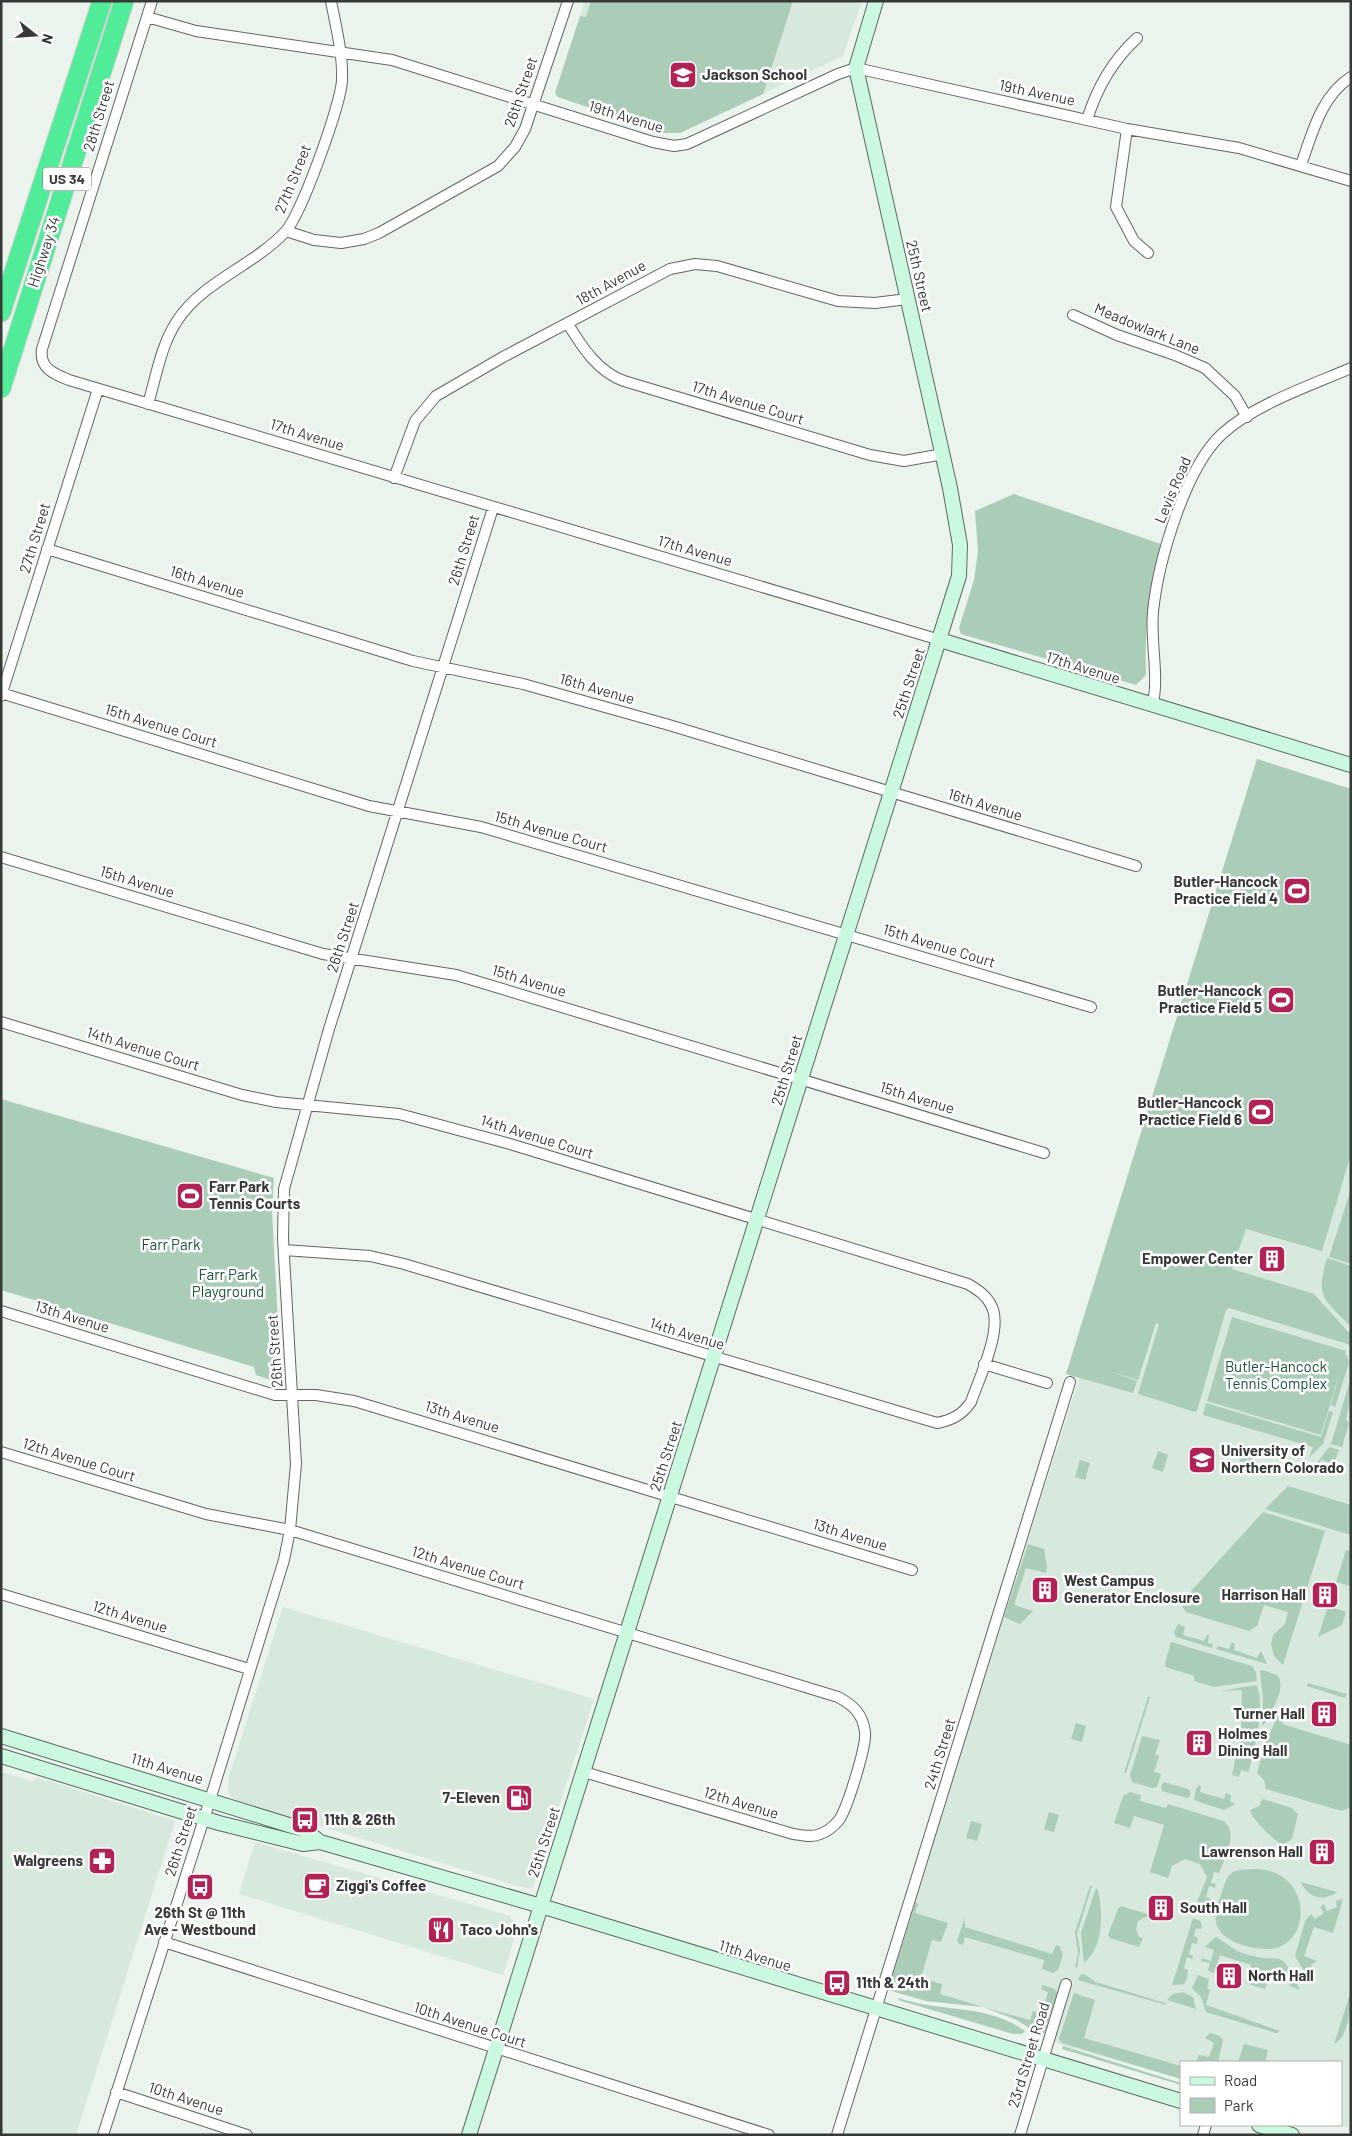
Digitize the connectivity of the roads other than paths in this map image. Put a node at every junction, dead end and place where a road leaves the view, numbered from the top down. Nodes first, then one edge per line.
1 (102, 1) edge
2 (124, 1) edge
3 (152, 1) edge
4 (331, 1) edge
5 (568, 1) edge
6 (876, 1) edge
7 (147, 17) junction
8 (1138, 38) dead end
9 (340, 52) junction
10 (856, 68) junction
11 (1351, 77) edge
12 (533, 104) junction
13 (1087, 120) junction
14 (1127, 129) junction
15 (1301, 165) junction
16 (1351, 181) edge
17 (286, 231) junction
18 (1148, 253) dead end
19 (907, 299) junction
20 (1, 312) edge
21 (1074, 316) dead end
22 (568, 324) junction
23 (6, 354) edge
24 (41, 354) joint
25 (1351, 368) edge
26 (1, 388) edge
27 (98, 389) junction
28 (148, 404) junction
29 (1247, 417) junction
30 (943, 454) junction
31 (394, 478) junction
32 (493, 508) junction
33 (47, 550) junction
34 (940, 640) junction
35 (444, 668) junction
36 (2, 694) edge
37 (1152, 706) junction
38 (1351, 765) edge
39 (892, 792) junction
40 (398, 813) junction
41 (1, 857) edge
42 (1136, 866) dead end
43 (848, 935) junction
44 (352, 959) junction
45 (1090, 1007) dead end
46 (1, 1022) edge
47 (801, 1078) junction
48 (306, 1105) junction
49 (1044, 1153) dead end
50 (756, 1220) junction
51 (284, 1250) junction
52 (1, 1311) edge
53 (715, 1358) junction
54 (984, 1364) junction
55 (1070, 1382) dead end
56 (1047, 1383) dead end
57 (293, 1396) junction
58 (1, 1452) edge
59 (671, 1496) junction
60 (290, 1530) junction
61 (912, 1570) dead end
62 (1, 1594) edge
63 (628, 1633) junction
64 (249, 1669) junction
65 (1, 1736) edge
66 (1, 1756) edge
67 (584, 1772) junction
68 (856, 1774) joint
69 (210, 1800) junction
70 (204, 1818) junction
71 (320, 1842) junction
72 (541, 1906) junction
73 (164, 1942) junction
74 (1066, 1984) dead end
75 (877, 2010) junction
76 (496, 2049) junction
77 (1044, 2060) junction
78 (116, 2092) junction
79 (1180, 2101) edge
80 (1262, 2126) edge
81 (103, 2135) edge
82 (247, 2135) edge
83 (469, 2135) edge
84 (769, 2135) edge
85 (837, 2135) edge
86 (1020, 2135) edge
87 (1292, 2135) edge

1 - 20 highway, Highway 34 / US 34
2 - 23 highway, Highway 34 / US 34
3 - 7 street, 28th Street
4 - 9 street, 27th Street
5 - 12 street, 26th Street
6 - 10 street, 25th Street
7 - 9 street, 19th Avenue
7 - 24 street, 28th Street
8 - 13 street, 19th Avenue
9 - 12 street, 19th Avenue
9 - 17 street, 27th Street
10 - 12 street, 19th Avenue
10 - 13 street, 19th Avenue
10 - 19 street, 25th Street
11 - 15 street
12 - 17 street, 26th Street
13 - 14 street, 19th Avenue
14 - 15 street, 19th Avenue
14 - 18 street
15 - 16 street, 19th Avenue
17 - 28 street, 27th Street
19 - 22 street, 18th Avenue
19 - 30 street, 25th Street
21 - 29 street, Meadowlark Lane
22 - 30 street, 17th Avenue Court
22 - 31 street, 18th Avenue
23 - 26 highway, Highway 34 / US 34
24 - 27 street, 17th Avenue
25 - 29 street, Levis Road
27 - 28 street, 17th Avenue
27 - 33 street, 27th Street
28 - 31 street, 17th Avenue
29 - 37 street, Levis Road
30 - 34 street, 25th Street
31 - 32 street, 17th Avenue
32 - 34 street, 17th Avenue
32 - 35 street, 26th Street
33 - 35 street, 16th Avenue
33 - 36 street, 27th Street
34 - 37 street, 17th Avenue
34 - 39 street, 25th Street
35 - 39 street, 16th Avenue
35 - 40 street, 26th Street
36 - 40 street, 15th Avenue Court
37 - 38 street, 17th Avenue
39 - 42 street, 16th Avenue
39 - 43 street, 25th Street
40 - 43 street, 15th Avenue Court
40 - 44 street, 26th Street
41 - 44 street, 15th Avenue
43 - 45 street, 15th Avenue Court
43 - 47 street, 25th Street
44 - 47 street, 15th Avenue
44 - 48 street, 26th Street
46 - 48 street, 14th Avenue Court
47 - 49 street, 15th Avenue
47 - 50 street, 25th Street
48 - 50 street, 14th Avenue Court
48 - 51 street, 26th Street
50 - 53 street, 25th Street
50 - 54 street, 14th Avenue Court
51 - 53 street, 14th Avenue
51 - 57 street, 26th Street
52 - 57 street, 13th Avenue
53 - 54 street, 14th Avenue
53 - 59 street, 25th Street
54 - 56 street
55 - 75 street, 24th Street
57 - 59 street, 13th Avenue
57 - 60 street, 26th Street
58 - 60 street, 12th Avenue Court
59 - 61 street, 13th Avenue
59 - 63 street, 25th Street
60 - 63 street, 12th Avenue Court
60 - 64 street, 26th Street
62 - 64 street, 12th Avenue
63 - 67 street, 25th Street
63 - 68 street, 12th Avenue Court
64 - 69 street, 26th Street
65 - 69 street, 11th Avenue
66 - 70 street, 11th Avenue
67 - 68 street, 12th Avenue
67 - 72 street, 25th Street
69 - 70 street, 26th Street
69 - 71 street, 11th Avenue
70 - 71 street, 11th Avenue
70 - 73 street, 26th Street
71 - 72 street, 11th Avenue
72 - 75 street, 11th Avenue
72 - 76 street, 25th Street
73 - 76 street, 10th Avenue Court
73 - 78 street, 26th Street
74 - 77 street, 23rd Street Road
75 - 77 street, 11th Avenue
75 - 85 street, 24th Street
76 - 83 street, 25th Street
76 - 84 street, 10th Avenue Court
77 - 79 street, 11th Avenue
77 - 86 street, 23rd Street Road
78 - 81 street, 26th Street
78 - 82 street, 10th Avenue
80 - 87 street

